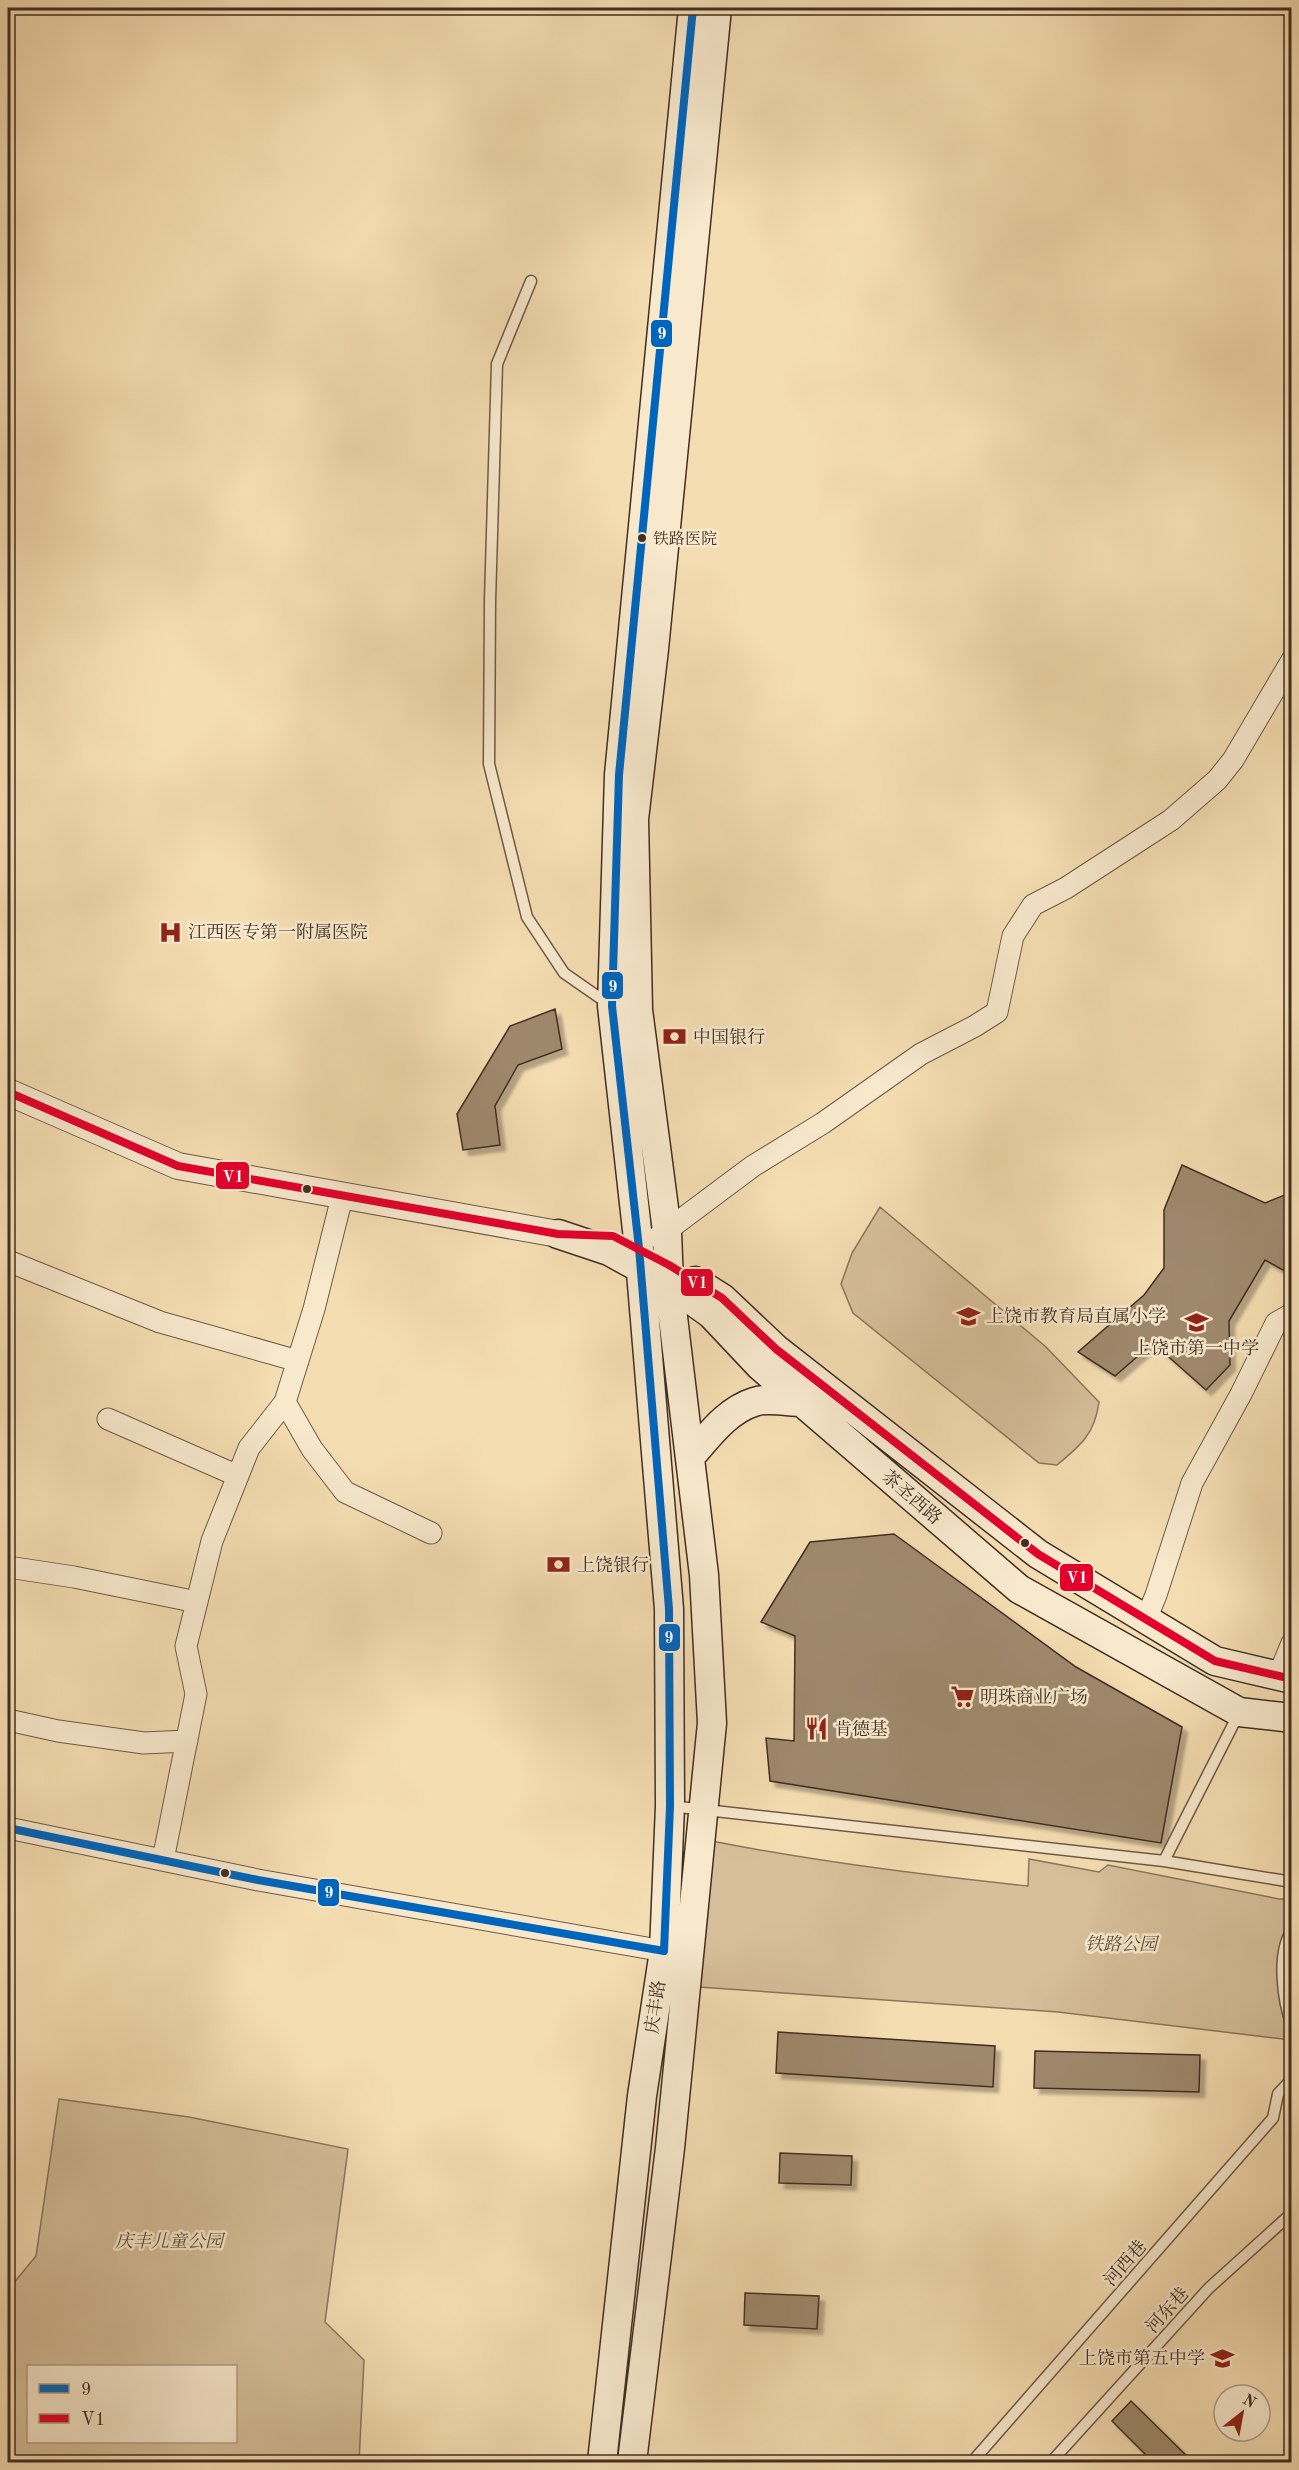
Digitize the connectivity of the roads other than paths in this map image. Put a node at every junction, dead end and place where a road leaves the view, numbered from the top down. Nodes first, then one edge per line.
1 (693, 8) edge
2 (717, 8) edge
3 (531, 281) dead end
4 (1292, 660) edge
5 (612, 1006) junction
6 (8, 1092) edge
7 (342, 1197) junction
8 (666, 1231) junction
9 (558, 1234) joint
10 (639, 1258) junction
11 (8, 1262) edge
12 (669, 1275) junction
13 (1292, 1314) edge
14 (298, 1360) junction
15 (285, 1402) junction
16 (802, 1402) junction
17 (108, 1419) dead end
18 (690, 1457) junction
19 (238, 1476) junction
20 (431, 1533) dead end
21 (8, 1567) edge
22 (197, 1602) junction
23 (1146, 1619) junction
24 (1292, 1643) edge
25 (1285, 1678) edge
26 (1239, 1713) junction
27 (1292, 1718) edge
28 (8, 1719) edge
29 (187, 1741) junction
30 (670, 1806) junction
31 (703, 1810) junction
32 (8, 1828) edge
33 (163, 1860) junction
34 (1164, 1861) junction
35 (1292, 1882) edge
36 (1292, 1930) edge
37 (664, 1951) junction
38 (1292, 2026) edge
39 (1292, 2079) edge
40 (1292, 2213) edge
41 (602, 2463) edge
42 (632, 2463) edge
43 (972, 2463) edge
44 (1051, 2463) edge

1 - 5 main road, 庆丰路
2 - 8 main road
3 - 5 lane
4 - 8 street
5 - 10 main road, 庆丰路
6 - 7 street, 茶圣西路
7 - 9 street, 茶圣西路
7 - 14 street
8 - 10 street
8 - 12 main road
9 - 10 main road, 茶圣西路
10 - 12 main road, 茶圣西路
10 - 30 main road, 庆丰路
11 - 14 street
12 - 16 main road, 茶圣西路
12 - 18 main road
12 - 23 main road, 茶圣西路
13 - 23 street
14 - 15 street
15 - 19 street
15 - 20 street
16 - 18 main road
16 - 26 main road, 茶圣西路
17 - 19 street
18 - 31 main road
19 - 22 street
21 - 22 street
22 - 29 street
23 - 25 main road, 茶圣西路
24 - 25 street
26 - 27 main road, 茶圣西路
26 - 34 lane
28 - 29 street
29 - 33 street
30 - 31 lane
30 - 37 main road, 庆丰路
31 - 34 lane
31 - 42 main road
32 - 33 street
33 - 37 street
34 - 35 lane
36 - 38 lane
37 - 41 main road, 庆丰路
39 - 43 lane, 河西巷
40 - 44 lane, 河东巷

